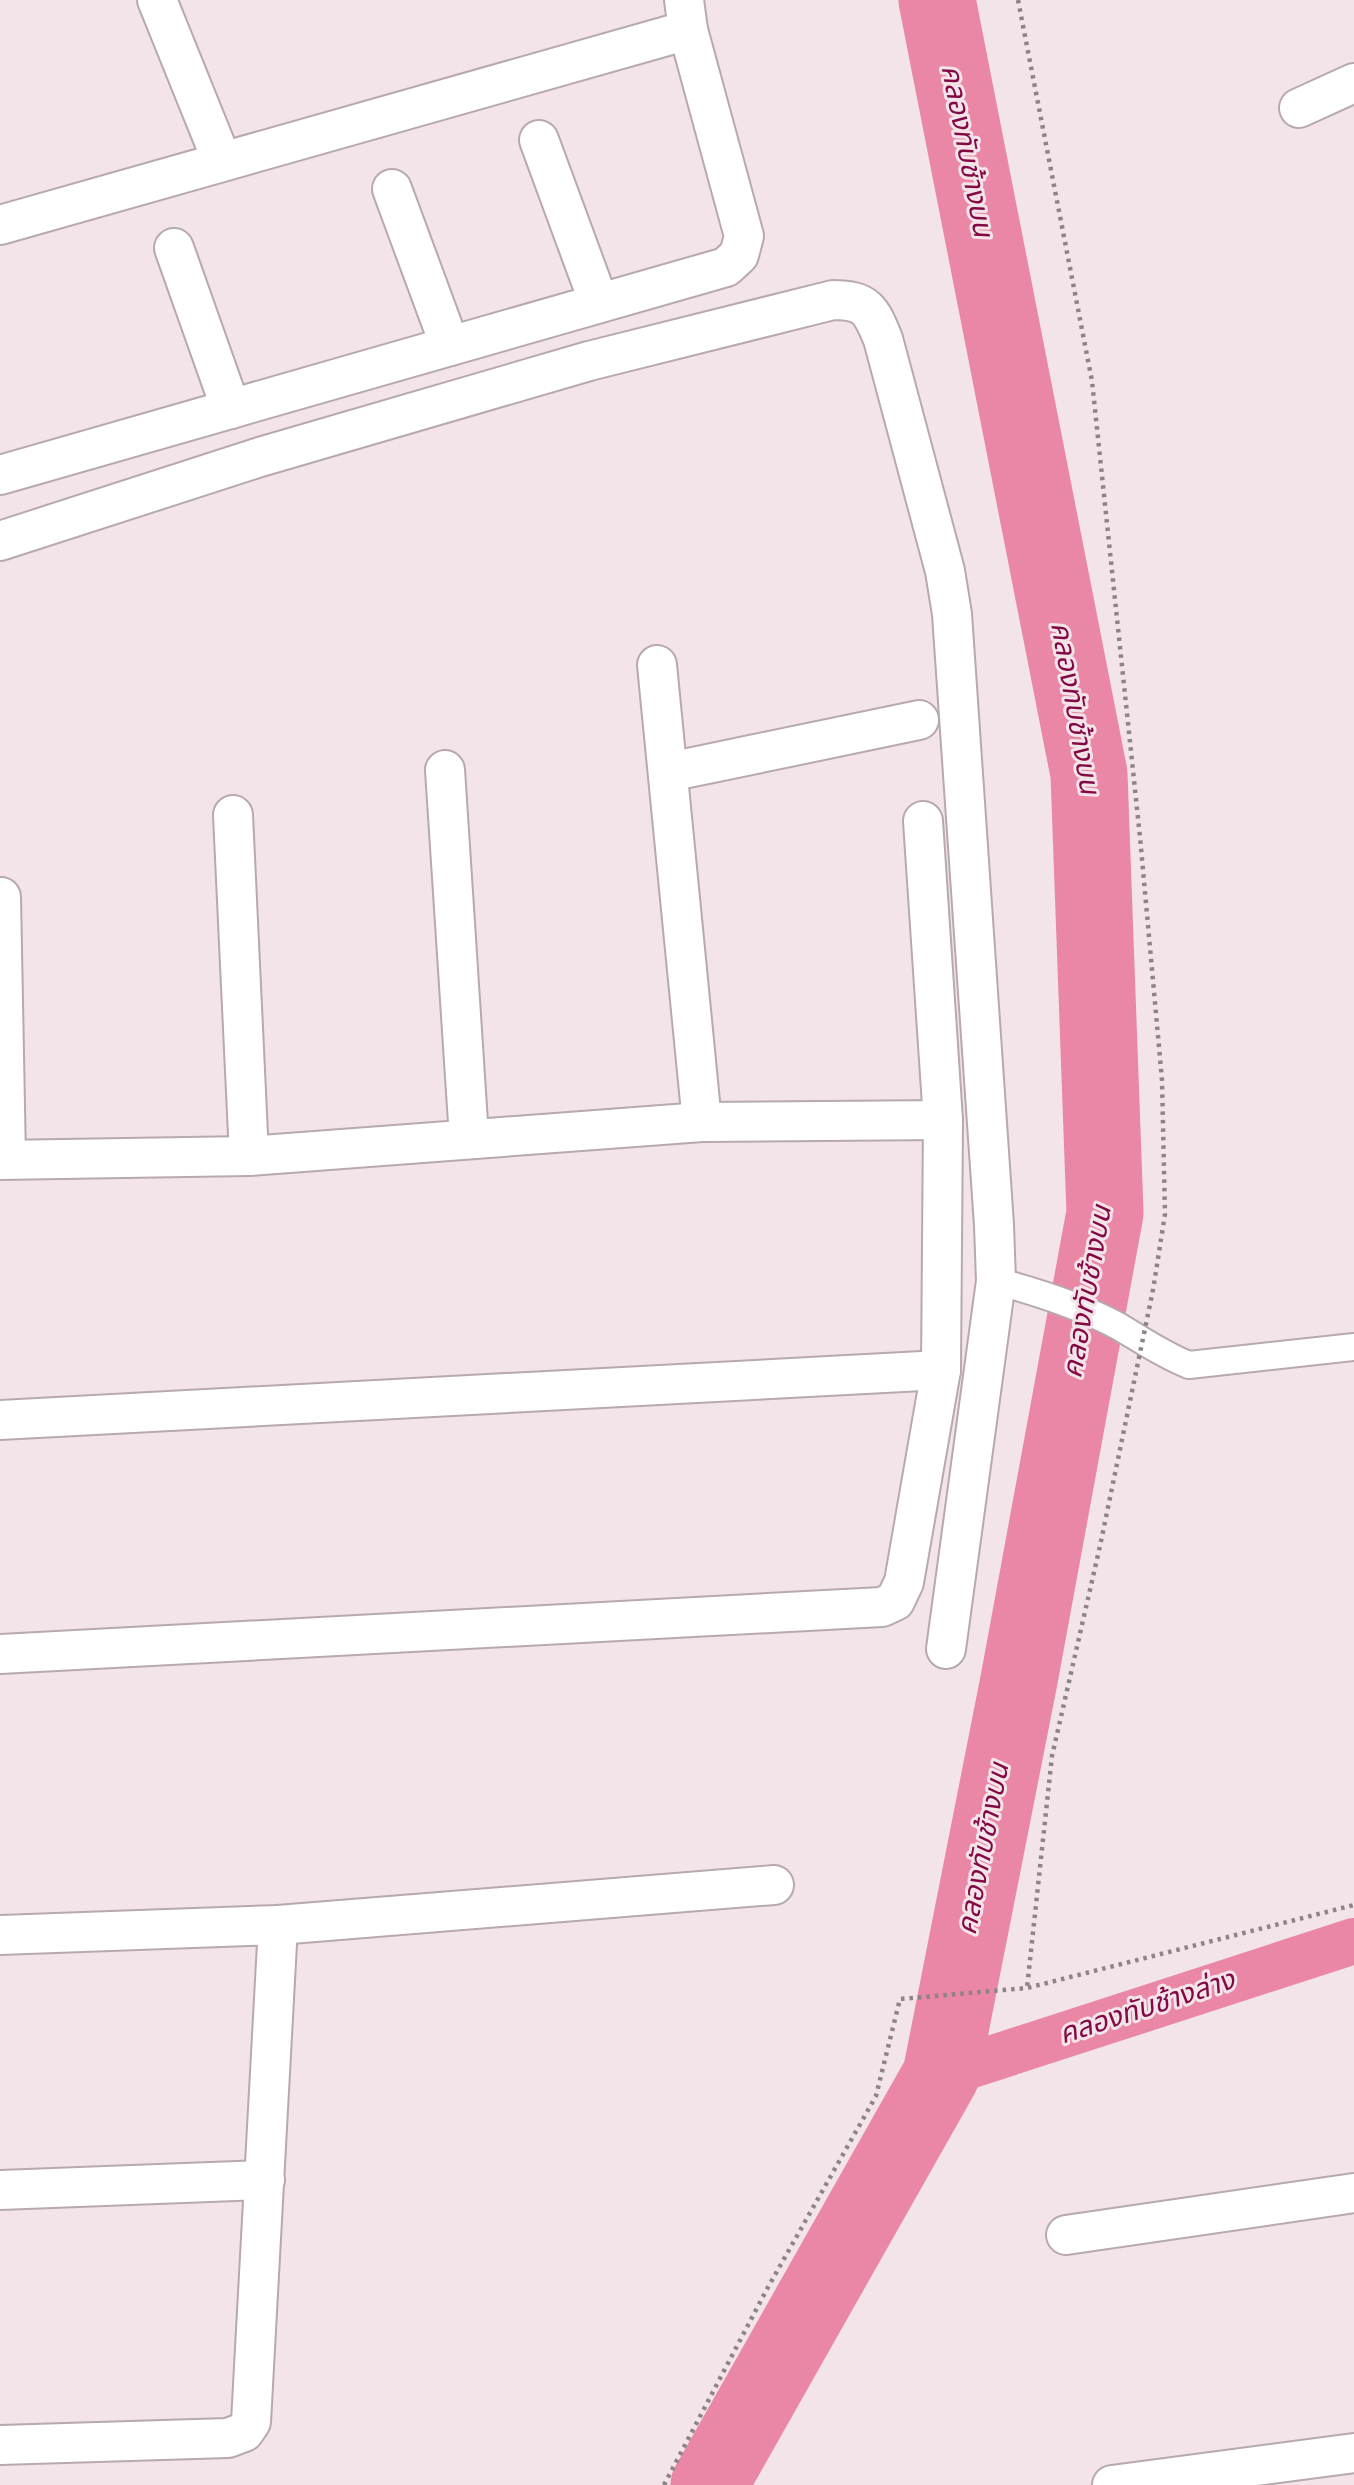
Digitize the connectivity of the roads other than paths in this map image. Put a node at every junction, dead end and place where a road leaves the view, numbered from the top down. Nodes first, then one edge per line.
1 (157, 0) edge
2 (686, 15) edge
3 (1354, 83) edge
4 (1299, 108) dead end
5 (539, 140) dead end
6 (222, 161) junction
7 (392, 189) dead end
8 (0, 225) edge
9 (174, 248) dead end
10 (599, 303) junction
11 (450, 346) junction
12 (231, 409) junction
13 (2, 468) edge
14 (0, 541) edge
15 (657, 665) dead end
16 (919, 720) dead end
17 (445, 770) dead end
18 (669, 772) junction
19 (233, 816) dead end
20 (923, 821) dead end
21 (1, 897) edge
22 (943, 1120) junction
23 (702, 1122) junction
24 (469, 1139) junction
25 (249, 1156) junction
26 (3, 1159) edge
27 (996, 1281) junction
28 (1354, 1347) edge
29 (941, 1370) junction
30 (0, 1420) edge
31 (946, 1649) dead end
32 (0, 1654) edge
33 (774, 1885) dead end
34 (278, 1925) junction
35 (0, 1936) edge
36 (265, 2180) junction
37 (0, 2190) edge
38 (1354, 2193) edge
39 (1066, 2235) dead end
40 (0, 2445) edge
41 (1354, 2454) edge
42 (1112, 2485) edge

1 - 6 street
2 - 6 street
2 - 10 street
3 - 4 street
5 - 10 street
6 - 8 street
7 - 11 street
9 - 12 street
10 - 11 street
11 - 12 street
12 - 13 street
14 - 27 street
15 - 18 street
16 - 18 street
17 - 24 street
18 - 23 street
19 - 25 street
20 - 22 street
21 - 26 street
22 - 23 street
22 - 29 street
23 - 24 street
24 - 25 street
25 - 26 street
27 - 28 lane
27 - 31 street
29 - 30 street
29 - 32 street
33 - 34 street
34 - 35 street
34 - 36 street
36 - 37 street
36 - 40 street
38 - 39 street
41 - 42 street

